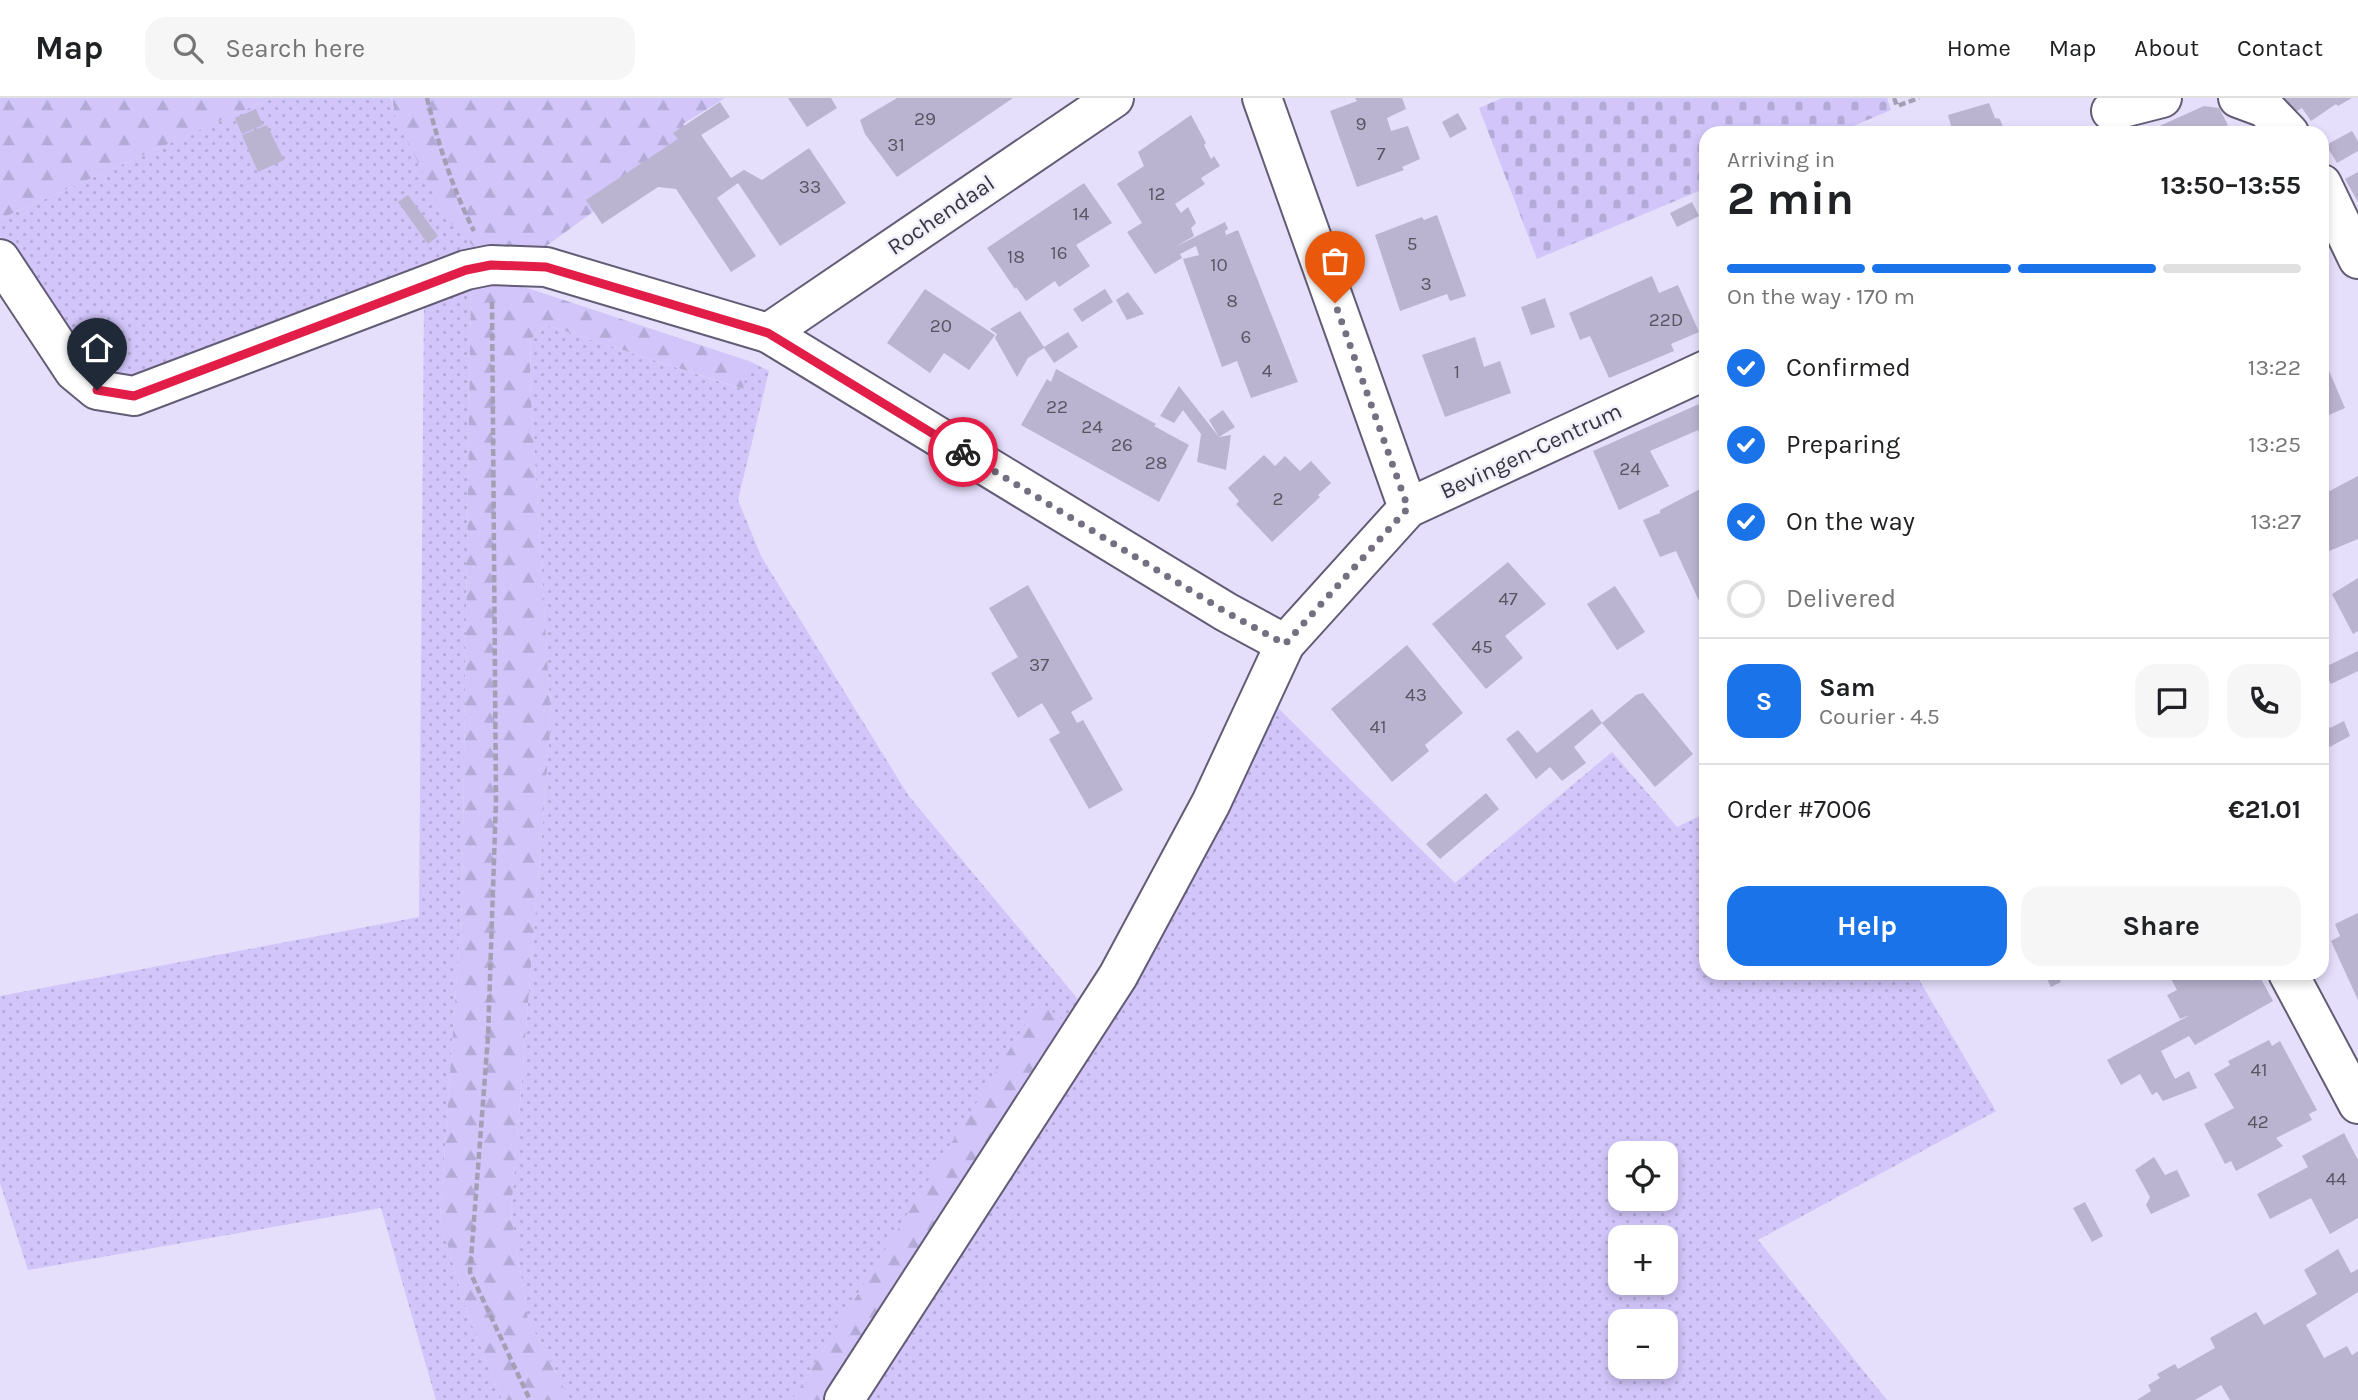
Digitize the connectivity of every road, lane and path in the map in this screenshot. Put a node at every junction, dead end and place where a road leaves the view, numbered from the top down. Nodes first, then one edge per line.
1 (427, 98) edge
2 (1114, 98) edge
3 (1262, 98) edge
4 (1894, 98) edge
5 (1919, 98) edge
6 (2162, 98) edge
7 (2238, 98) edge
8 (2104, 114) edge
9 (2282, 126) edge
10 (2329, 199) edge
11 (0, 259) edge
12 (2358, 260) edge
13 (491, 265) junction
14 (768, 333) junction
15 (1699, 373) edge
16 (1408, 508) junction
17 (1285, 644) junction
18 (2292, 980) edge
19 (2358, 1104) edge
20 (530, 1400) edge
21 (844, 1400) edge

1 - 13 path
2 - 14 street, Rochendaal
3 - 16 street
4 - 5 path
6 - 8 street
7 - 9 street
10 - 12 street
11 - 13 street
13 - 14 street
13 - 20 path
14 - 17 street
15 - 16 street, Bevingen-Centrum
16 - 17 street, Bevingen-Centrum
17 - 21 street, Bevingen-Centrum
18 - 19 street

